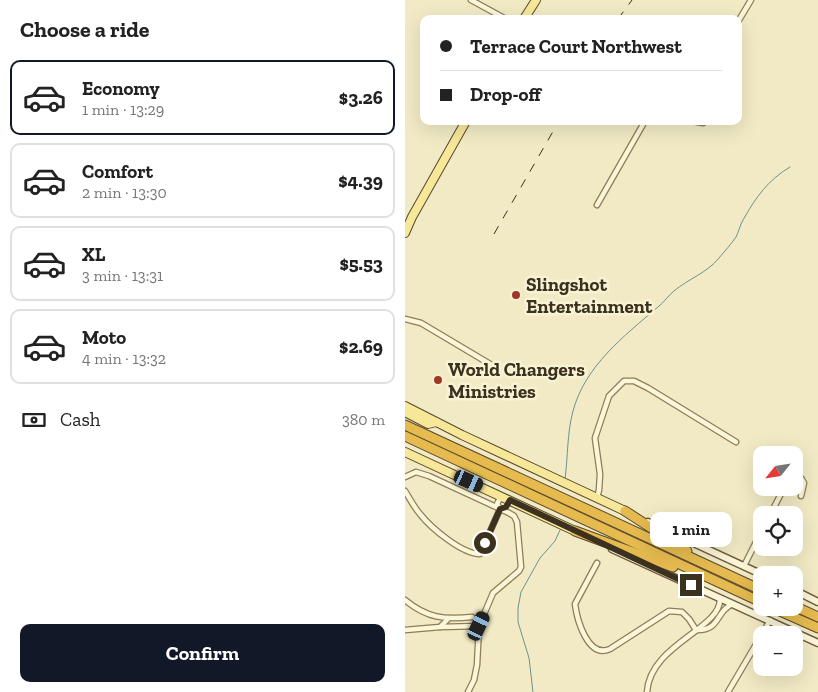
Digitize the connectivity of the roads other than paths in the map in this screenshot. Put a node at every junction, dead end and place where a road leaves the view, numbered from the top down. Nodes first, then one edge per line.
1 (471, 0) edge
2 (536, 0) edge
3 (751, 0) edge
4 (499, 15) edge
5 (527, 15) edge
6 (742, 15) edge
7 (464, 125) edge
8 (643, 125) edge
9 (597, 205) dead end
10 (405, 232) edge
11 (405, 320) edge
12 (495, 367) dead end
13 (405, 406) edge
14 (405, 412) edge
15 (436, 422) junction
16 (405, 424) edge
17 (405, 436) edge
18 (736, 442) dead end
19 (405, 452) edge
20 (405, 478) edge
21 (405, 491) edge
22 (501, 496) junction
23 (597, 498) junction
24 (510, 500) junction
25 (500, 509) junction
26 (625, 511) junction
27 (575, 531) junction
28 (753, 548) edge
29 (597, 563) dead end
30 (744, 566) junction
31 (717, 570) junction
32 (753, 570) edge
33 (753, 586) edge
34 (730, 588) junction
35 (803, 594) edge
36 (720, 598) junction
37 (753, 598) edge
38 (405, 600) edge
39 (818, 602) edge
40 (734, 604) junction
41 (803, 610) edge
42 (791, 616) edge
43 (472, 617) dead end
44 (818, 617) edge
45 (448, 619) junction
46 (770, 620) junction
47 (479, 626) junction
48 (767, 626) edge
49 (440, 627) junction
50 (818, 628) edge
51 (405, 630) edge
52 (696, 630) junction
53 (818, 643) edge
54 (753, 650) edge
55 (468, 692) edge
56 (647, 692) edge
57 (727, 692) edge

1 - 4 street
2 - 5 main road
3 - 6 street
7 - 10 main road
8 - 9 street
11 - 12 street
13 - 15 main road
14 - 15 main road
15 - 23 main road
16 - 31 highway
17 - 34 highway
18 - 23 street
19 - 22 main road
20 - 25 street
21 - 25 street
22 - 24 main road
22 - 25 street
23 - 26 main road
24 - 25 street
24 - 27 main road
25 - 47 street
26 - 30 main road
26 - 31 highway
27 - 34 highway
27 - 36 main road
28 - 30 street
29 - 52 street
30 - 32 main road
31 - 33 highway
34 - 37 highway
35 - 39 main road
36 - 40 main road
36 - 52 street
38 - 45 street
40 - 46 main road
40 - 52 street
41 - 44 highway
42 - 50 highway
43 - 45 street
45 - 49 street
46 - 48 street
46 - 53 main road
47 - 49 street
47 - 55 street
49 - 51 street
52 - 56 street
54 - 57 street

